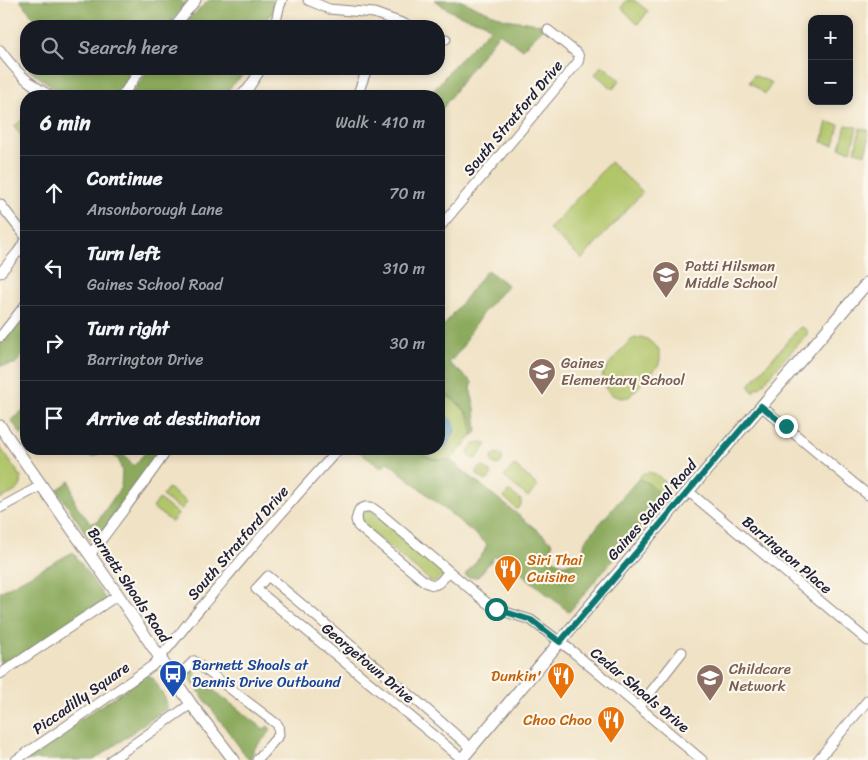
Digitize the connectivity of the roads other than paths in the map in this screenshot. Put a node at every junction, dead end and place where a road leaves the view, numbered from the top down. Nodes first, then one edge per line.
1 (282, 0) edge
2 (308, 0) edge
3 (194, 1) edge
4 (180, 20) edge
5 (276, 20) edge
6 (381, 20) edge
7 (548, 30) dead end
8 (0, 50) edge
9 (20, 75) edge
10 (20, 75) edge
11 (137, 75) edge
12 (258, 75) edge
13 (365, 75) edge
14 (40, 90) edge
15 (126, 90) edge
16 (247, 90) edge
17 (358, 90) edge
18 (0, 204) edge
19 (445, 221) edge
20 (20, 230) edge
21 (20, 248) edge
22 (0, 273) edge
23 (868, 282) edge
24 (20, 312) edge
25 (0, 337) edge
26 (761, 406) junction
27 (0, 426) edge
28 (20, 454) edge
29 (21, 455) edge
30 (164, 455) edge
31 (333, 455) edge
32 (42, 485) junction
33 (688, 491) junction
34 (868, 495) edge
35 (0, 508) edge
36 (90, 555) junction
37 (449, 571) junction
38 (118, 595) junction
39 (868, 641) edge
40 (560, 642) junction
41 (682, 652) dead end
42 (160, 658) junction
43 (0, 674) edge
44 (175, 678) junction
45 (868, 700) edge
46 (192, 704) junction
47 (639, 707) junction
48 (471, 748) junction
49 (16, 760) edge
50 (111, 760) edge
51 (234, 760) edge
52 (257, 760) edge
53 (461, 760) edge
54 (702, 760) edge
55 (818, 760) edge

1 - 5 street
2 - 6 street
3 - 4 street
7 - 19 street, South Stratford Drive
8 - 10 street
9 - 14 street
11 - 15 street
12 - 16 street
13 - 17 street
18 - 20 street
21 - 22 street
23 - 26 main road, Gaines School Road
24 - 25 street
26 - 33 main road, Gaines School Road
26 - 34 street
27 - 28 main road, Barnett Shoals Road
29 - 32 main road, Barnett Shoals Road
30 - 36 street
31 - 42 street, South Stratford Drive
32 - 35 street
32 - 36 main road, Barnett Shoals Road
33 - 39 street, Barrington Place
33 - 40 main road, Gaines School Road
36 - 38 main road, Barnett Shoals Road
37 - 37 street, Cedar Shoals Drive
37 - 40 street, Cedar Shoals Drive
38 - 42 main road, Barnett Shoals Road
38 - 43 street
40 - 47 street, Cedar Shoals Drive
40 - 48 main road, Gaines School Road
41 - 47 street
42 - 44 main road, Barnett Shoals Road
42 - 49 street, Piccadilly Square
44 - 46 main road, Barnett Shoals Road
44 - 52 street
45 - 55 street
46 - 50 street
46 - 51 main road, Barnett Shoals Road
47 - 54 street, Cedar Shoals Drive
48 - 53 main road, Gaines School Road
48 - 53 street, Georgetown Drive

